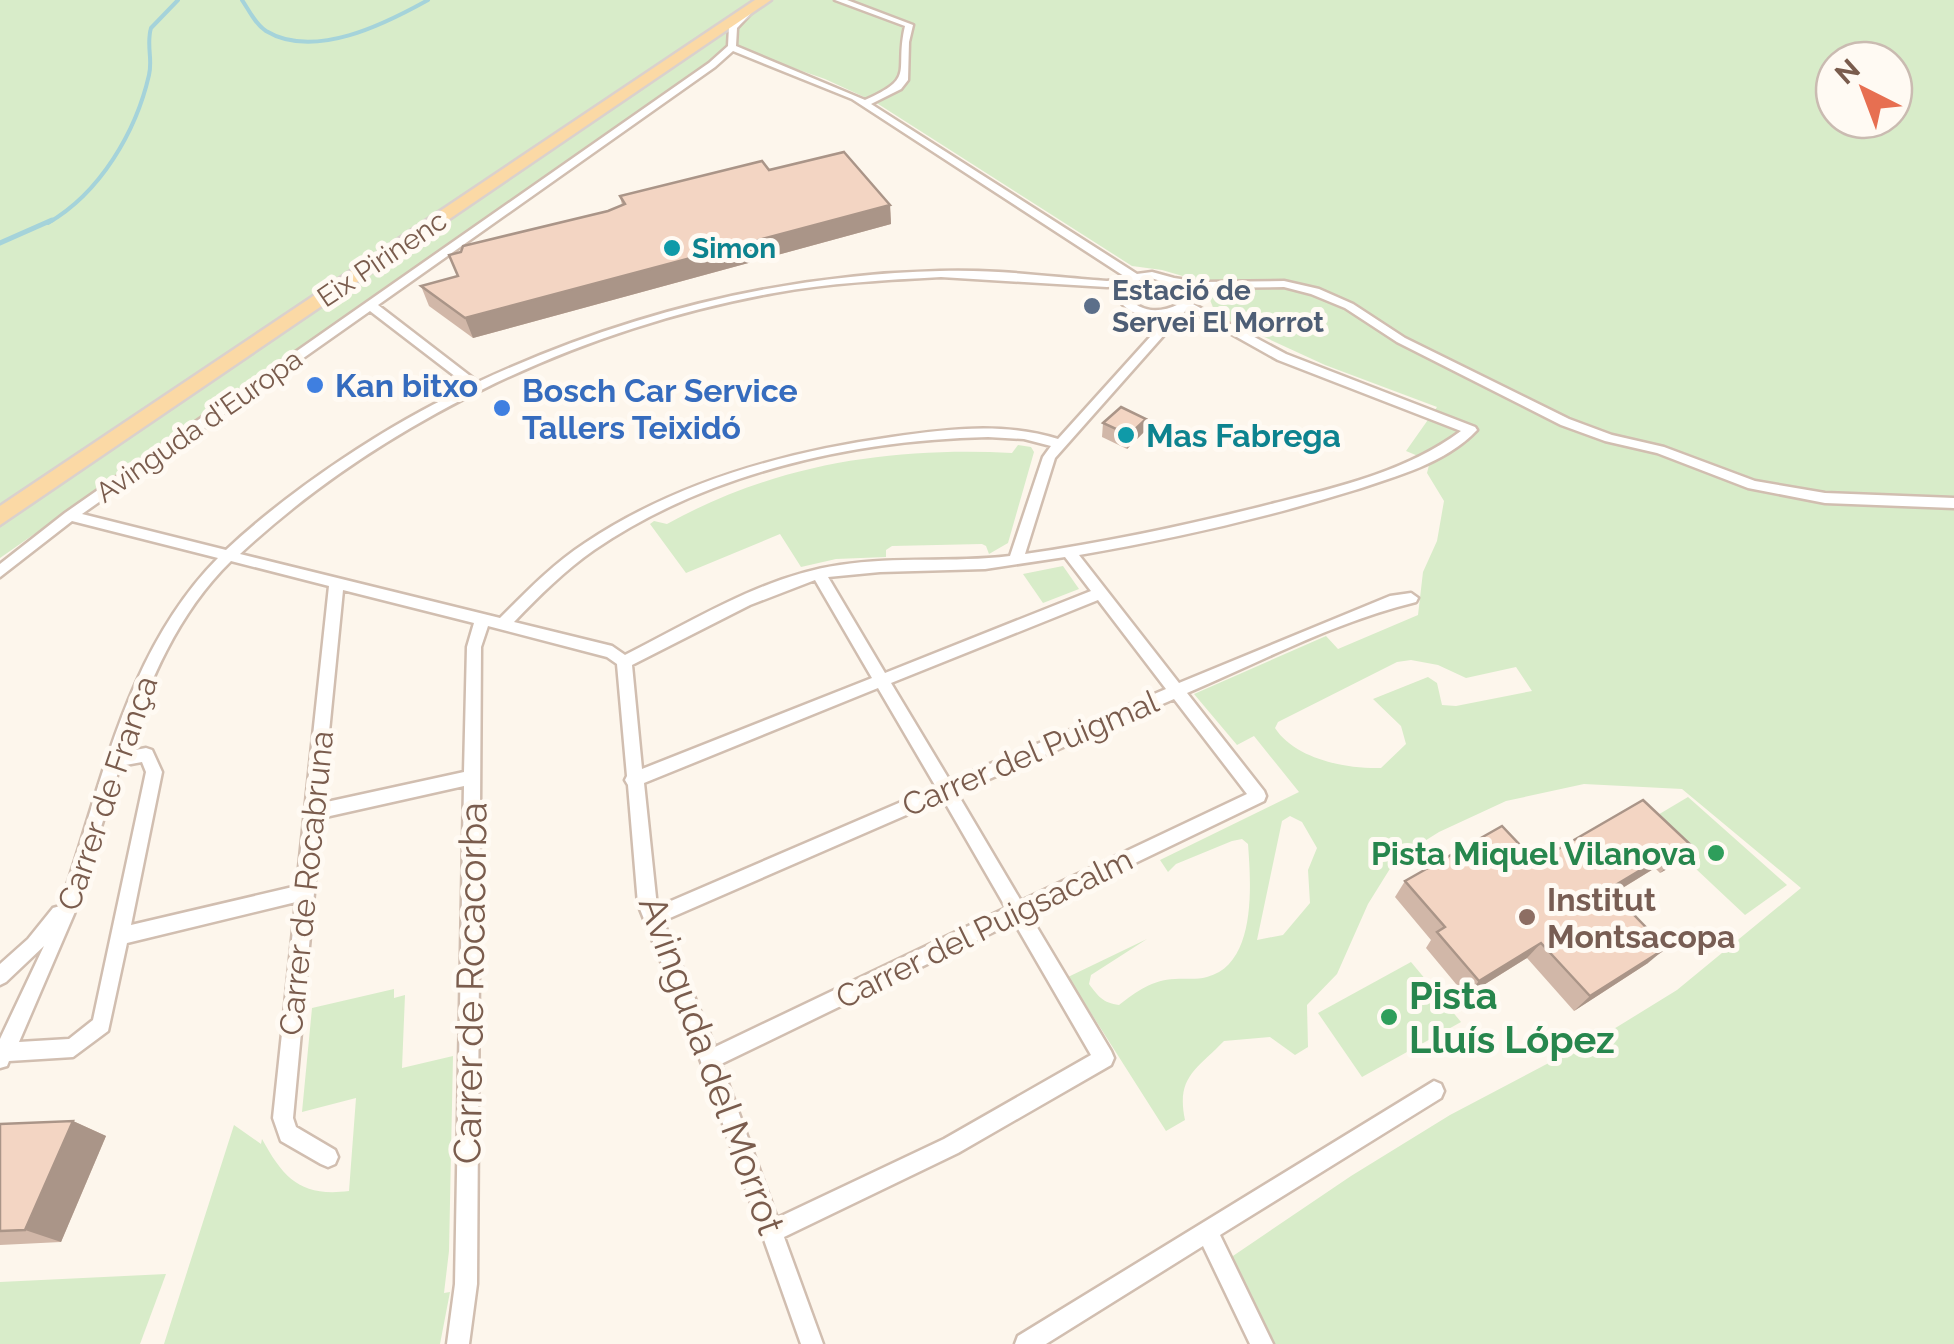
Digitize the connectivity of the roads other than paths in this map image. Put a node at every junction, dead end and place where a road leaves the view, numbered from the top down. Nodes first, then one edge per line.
1 (764, 0) edge
2 (839, 0) edge
3 (748, 12) junction
4 (732, 47) junction
5 (772, 65) junction
6 (694, 78) junction
7 (865, 103) junction
8 (1132, 279) junction
9 (1076, 281) junction
10 (1177, 281) junction
11 (1224, 286) junction
12 (1122, 298) junction
13 (370, 305) junction
14 (1184, 306) junction
15 (1139, 311) junction
16 (1150, 343) junction
17 (477, 387) junction
18 (1058, 444) junction
19 (1954, 503) edge
20 (70, 516) junction
21 (0, 517) edge
22 (1068, 552) junction
23 (229, 556) junction
24 (1016, 559) junction
25 (0, 572) edge
26 (818, 574) junction
27 (336, 585) junction
28 (1100, 593) junction
29 (1410, 598) dead end
30 (492, 623) junction
31 (624, 662) junction
32 (880, 681) junction
33 (1176, 692) junction
34 (114, 761) junction
35 (473, 777) junction
36 (633, 780) junction
37 (944, 789) junction
38 (314, 812) junction
39 (305, 892) junction
40 (72, 896) junction
41 (1018, 912) junction
42 (652, 916) junction
43 (120, 936) junction
44 (0, 976) edge
45 (1, 1055) edge
46 (710, 1059) junction
47 (1434, 1091) dead end
48 (328, 1157) dead end
49 (773, 1230) junction
50 (1207, 1231) junction
51 (1033, 1342) edge
52 (458, 1344) edge
53 (812, 1344) edge
54 (1262, 1344) edge

1 - 3 main road, Eix Pirinenc
2 - 7 street
3 - 4 street, Avinguda d'Europa
3 - 21 main road, Eix Pirinenc
4 - 5 street
4 - 6 street, Avinguda d'Europa
5 - 6 street, Avinguda d'Europa
5 - 7 street
6 - 13 street, Avinguda d'Europa
7 - 8 street
8 - 9 street, Carrer de França
8 - 10 street, Carrer de França
8 - 12 street
9 - 12 street, Carrer de França
9 - 17 street, Carrer de França
10 - 11 street, Carrer de França
10 - 14 street
11 - 14 street
11 - 19 street, Carrer de França
12 - 15 street, Carrer de França
13 - 17 street
13 - 20 street, Avinguda d'Europa
14 - 15 street
14 - 16 street
14 - 22 street
15 - 16 street
16 - 18 street
17 - 23 street, Carrer de França
18 - 24 street
18 - 30 street
20 - 23 street
20 - 25 street, Avinguda d'Europa
22 - 24 street
22 - 28 street
23 - 27 street
23 - 34 street, Carrer de França
24 - 26 street
26 - 31 street
26 - 32 street
27 - 30 street
27 - 38 street, Carrer de Rocabruna
28 - 32 street
28 - 33 street
29 - 33 street, Carrer del Puigmal
30 - 31 street
30 - 35 street, Carrer de Rocacorba
31 - 36 street, Avinguda del Morrot
32 - 36 street
32 - 37 street
33 - 37 street, Carrer del Puigmal
33 - 41 street, Carrer del Puigsacalm
34 - 40 street, Carrer de França
34 - 43 street
35 - 38 street
35 - 52 street, Carrer de Rocacorba
36 - 42 street, Avinguda del Morrot
37 - 41 street
37 - 42 street, Carrer del Puigmal
38 - 39 street, Carrer de Rocabruna
39 - 43 street
39 - 48 street, Carrer de Rocabruna
40 - 44 street
40 - 45 street, Carrer de França
41 - 46 street, Carrer del Puigsacalm
41 - 49 street
42 - 46 street, Avinguda del Morrot
43 - 45 street
46 - 49 street, Avinguda del Morrot
47 - 50 street
49 - 53 street, Avinguda del Morrot
50 - 51 street
50 - 54 street

